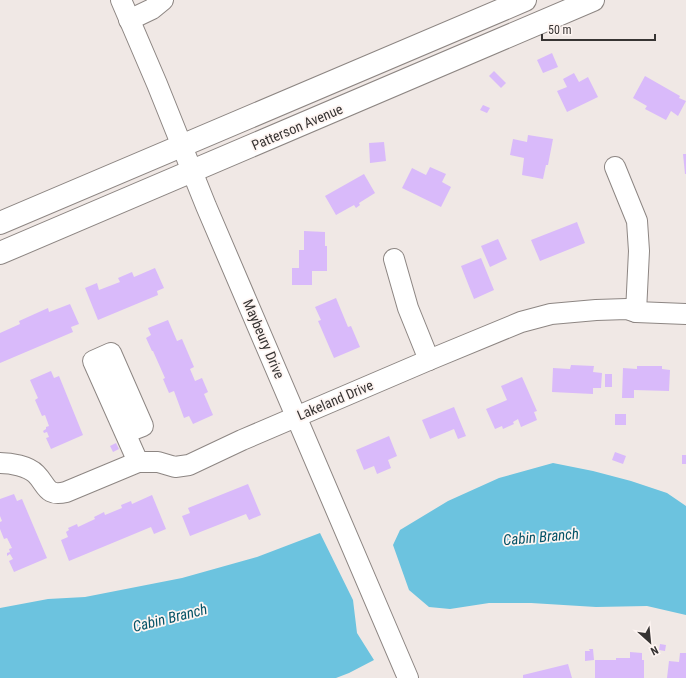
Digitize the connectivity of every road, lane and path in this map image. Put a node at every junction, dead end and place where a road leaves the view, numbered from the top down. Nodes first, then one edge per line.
1 (121, 0) edge
2 (163, 0) edge
3 (524, 0) edge
4 (593, 0) edge
5 (129, 20) junction
6 (182, 146) junction
7 (615, 167) dead end
8 (192, 171) junction
9 (0, 223) edge
10 (0, 252) edge
11 (394, 259) dead end
12 (636, 312) junction
13 (686, 314) edge
14 (428, 360) junction
15 (297, 416) junction
16 (125, 433) dead end
17 (138, 462) junction
18 (0, 463) edge
19 (408, 678) edge

1 - 5 street, Maybeury Drive
2 - 5 street
3 - 6 main road, Patterson Avenue
4 - 8 main road, Patterson Avenue
5 - 6 street, Maybeury Drive
6 - 8 street, Maybeury Drive
6 - 9 main road, Patterson Avenue
7 - 12 street
8 - 10 main road, Patterson Avenue
8 - 15 street, Maybeury Drive
11 - 14 street
12 - 13 street, Lakeland Drive
12 - 14 street, Lakeland Drive
14 - 15 street, Lakeland Drive
15 - 17 street, Lakeland Drive
15 - 19 street, Maybeury Drive
16 - 17 street
17 - 18 street, Lakeland Drive

